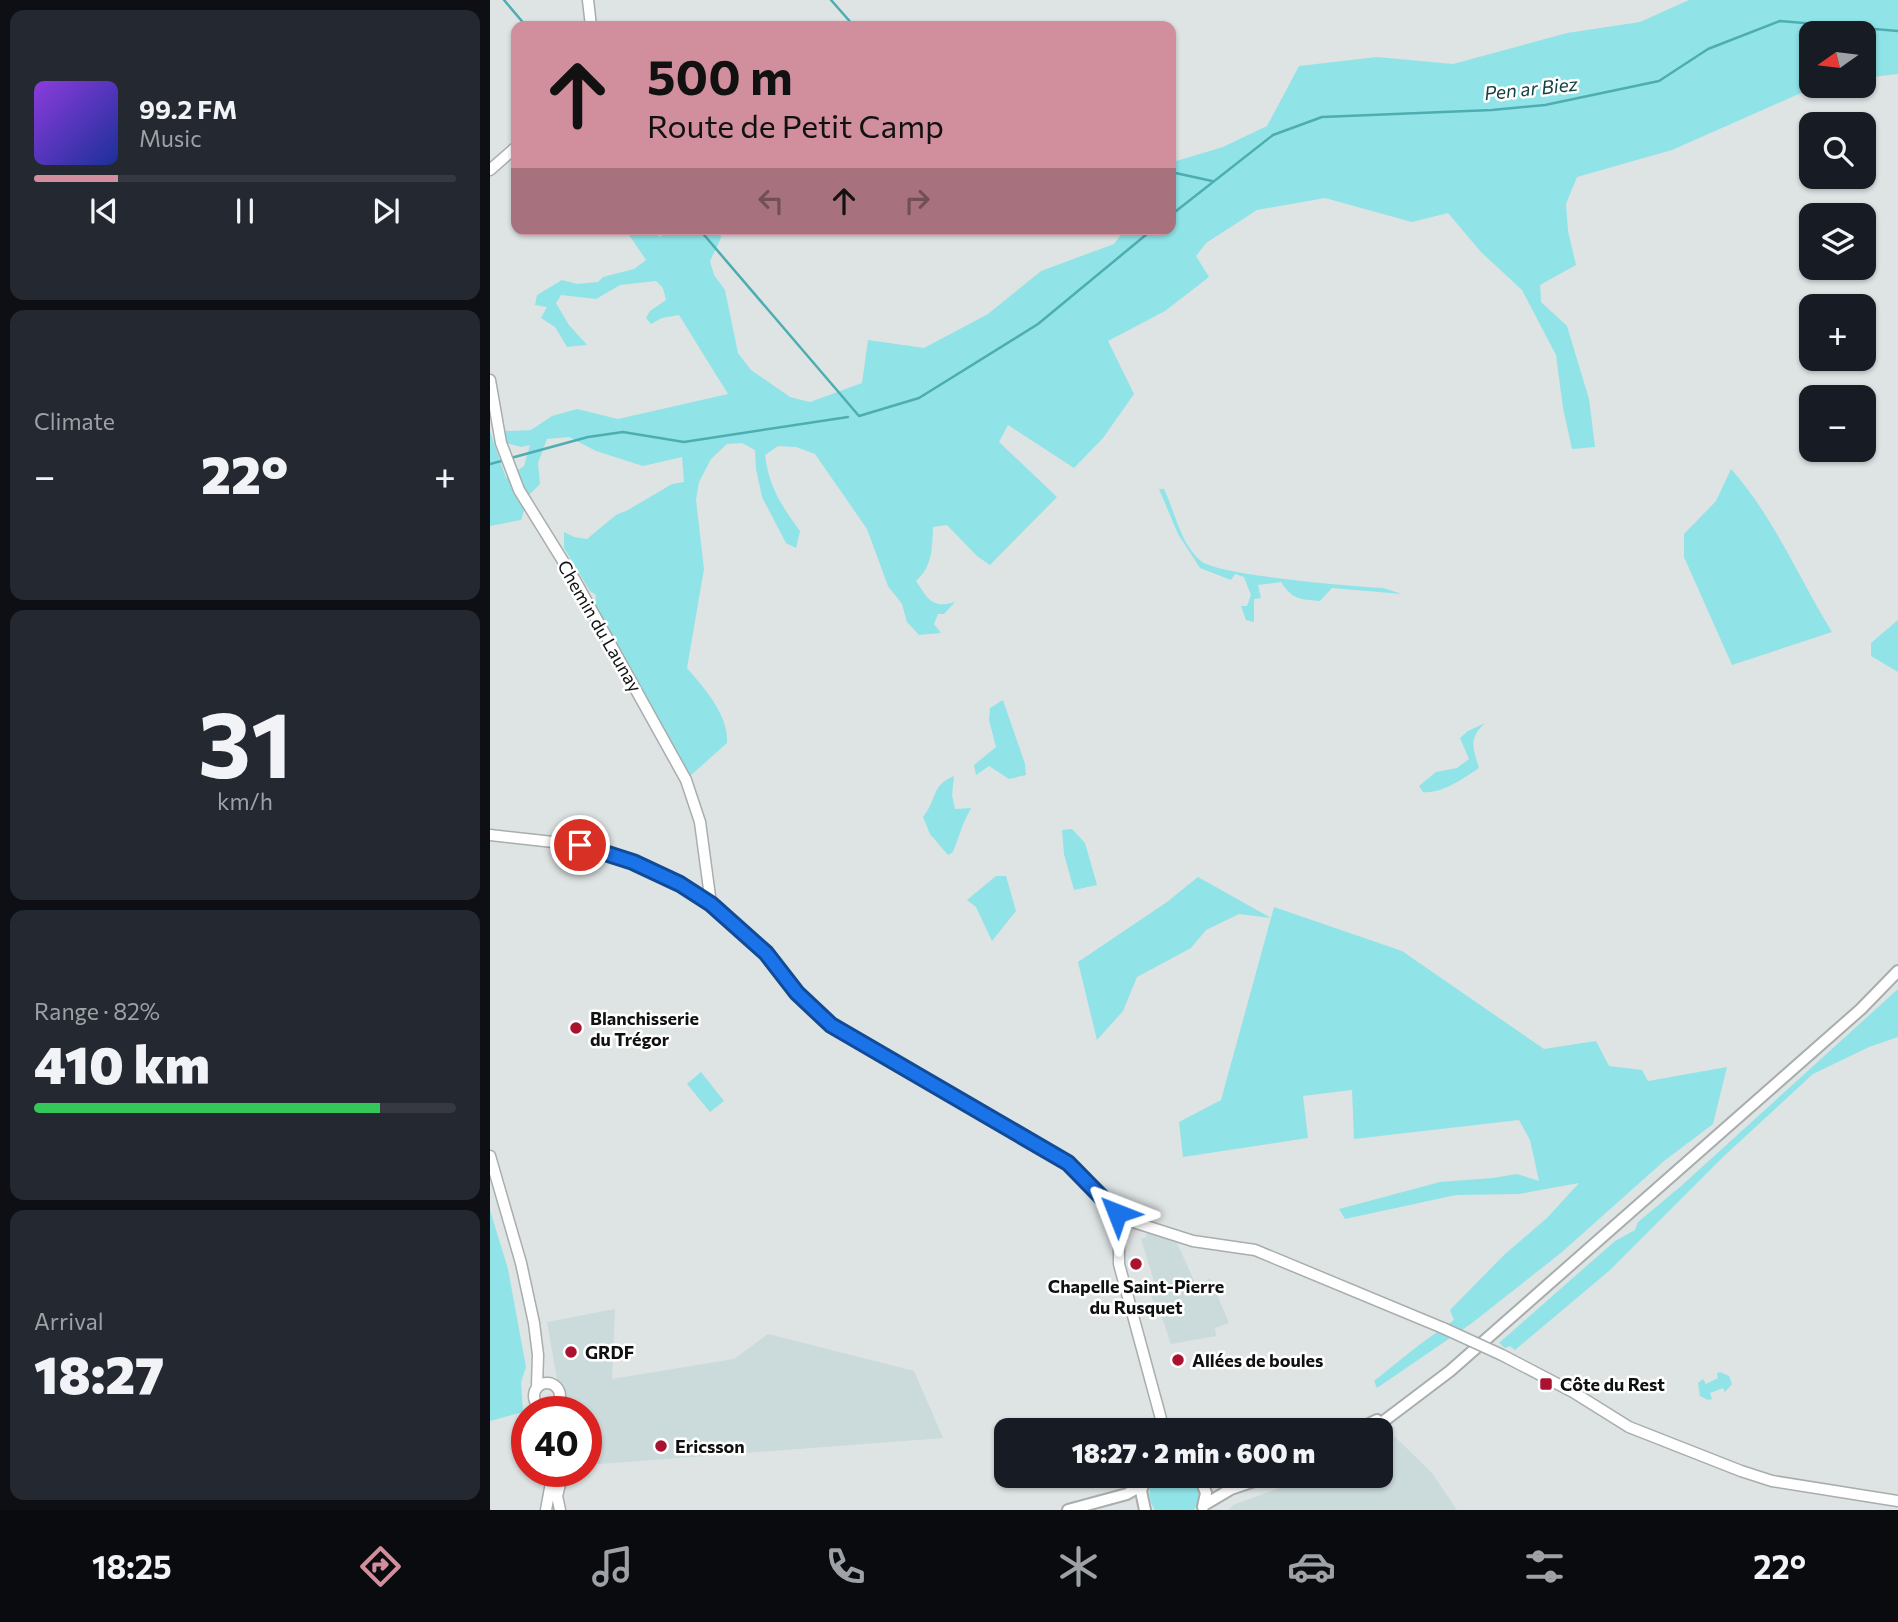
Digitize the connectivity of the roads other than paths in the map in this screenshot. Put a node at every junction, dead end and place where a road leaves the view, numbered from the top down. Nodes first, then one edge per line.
1 (588, 0) edge
2 (590, 21) edge
3 (511, 151) edge
4 (490, 170) edge
5 (490, 380) edge
6 (490, 835) edge
7 (708, 873) junction
8 (695, 893) junction
9 (711, 904) junction
10 (1898, 971) edge
11 (490, 1156) edge
12 (1124, 1219) junction
13 (538, 1355) junction
14 (549, 1383) junction
15 (537, 1387) junction
16 (534, 1396) edge
17 (560, 1396) edge
18 (1399, 1410) junction
19 (1161, 1418) edge
20 (1382, 1418) edge
21 (1388, 1418) edge
22 (550, 1487) edge
23 (554, 1487) edge
24 (559, 1487) edge
25 (1134, 1488) edge
26 (1143, 1488) edge
27 (1205, 1488) edge
28 (1234, 1488) edge
29 (556, 1496) junction
30 (1898, 1501) edge
31 (1203, 1508) edge
32 (546, 1510) edge
33 (561, 1510) edge
34 (1068, 1510) edge
35 (1145, 1510) edge

1 - 2 street
3 - 4 street
5 - 7 street, Chemin du Launay
6 - 8 street
7 - 8 street
7 - 9 street, Chemin du Launay
8 - 9 street
9 - 12 street
10 - 18 main road
11 - 13 street
12 - 19 street
12 - 30 street, bridge
13 - 14 street
13 - 15 street
14 - 15 street
14 - 17 street
15 - 16 street
18 - 20 main road
18 - 21 main road
22 - 32 street
23 - 29 street
24 - 29 street
25 - 34 main road
26 - 35 main road
27 - 31 main road
28 - 31 main road
29 - 33 street

